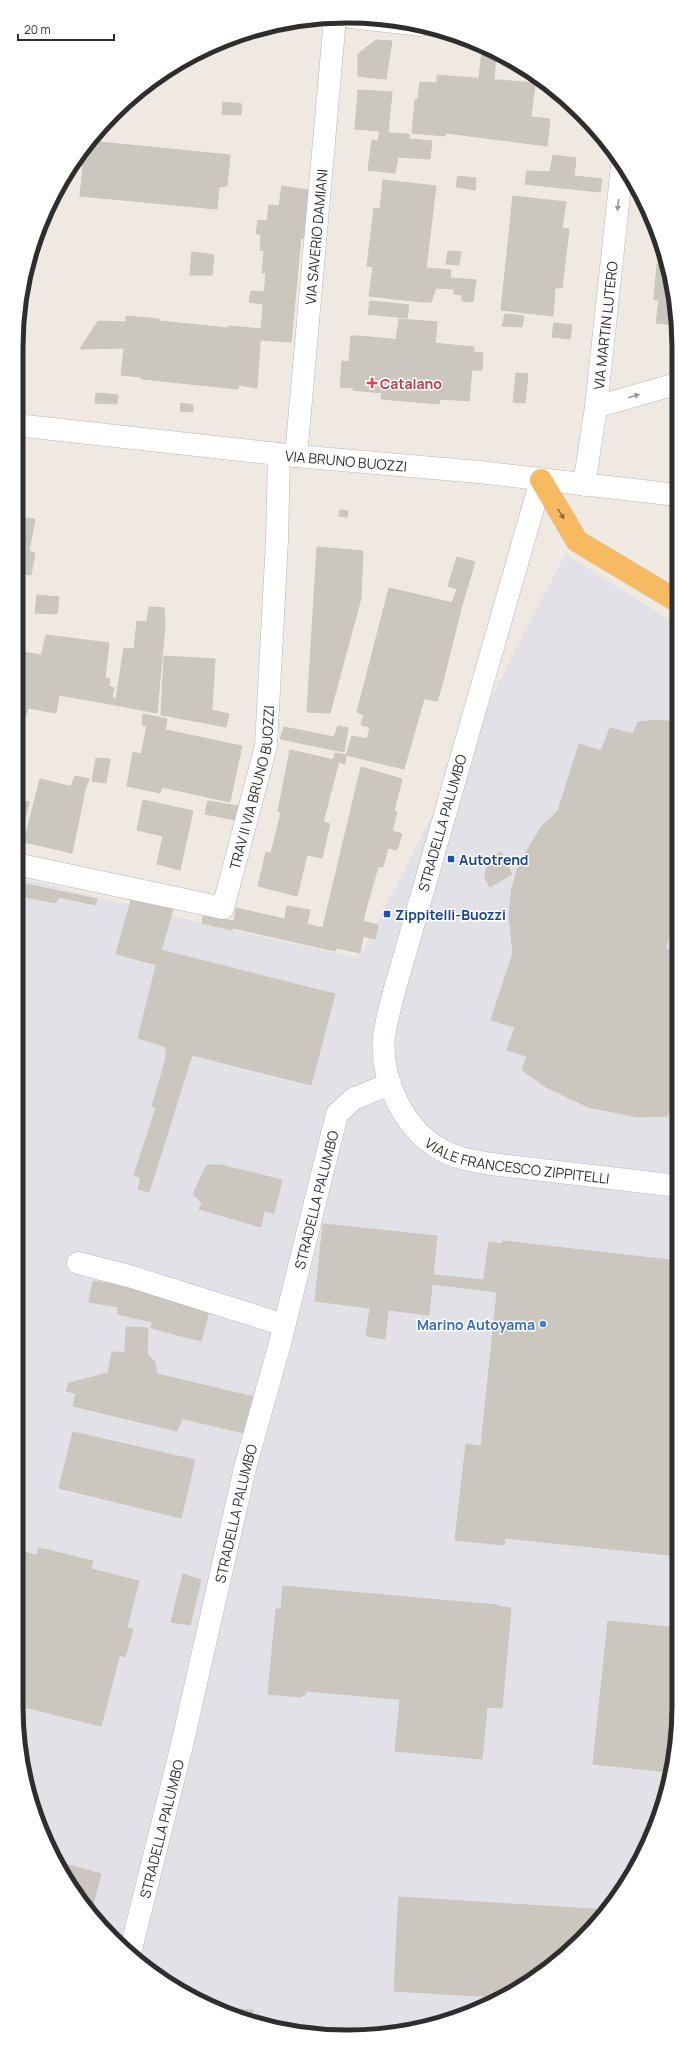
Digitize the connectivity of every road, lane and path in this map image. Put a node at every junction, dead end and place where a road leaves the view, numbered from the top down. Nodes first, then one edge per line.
1 (334, 24) edge
2 (621, 173) edge
3 (672, 385) edge
4 (596, 407) junction
5 (23, 425) edge
6 (288, 455) junction
7 (541, 480) junction
8 (584, 485) junction
9 (672, 495) edge
10 (672, 598) edge
11 (23, 865) edge
12 (390, 1084) junction
13 (672, 1185) edge
14 (78, 1263) dead end
15 (284, 1325) junction
16 (132, 1947) edge

1 - 6 street, VIA SAVERIO DAMIANI
2 -> 4 street, VIA MARTIN LUTERO
4 -> 3 street
4 - 8 street, VIA MARTIN LUTERO
5 - 6 street, VIA BRUNO BUOZZI
6 - 7 street, VIA BRUNO BUOZZI
6 - 11 street, TRAV II VIA BRUNO BUOZZI
7 - 8 street, VIA BRUNO BUOZZI
7 -> 10 highway
7 - 12 street, STRADELLA PALUMBO
8 - 9 street, VIA BRUNO BUOZZI
12 - 13 street, VIALE FRANCESCO ZIPPITELLI
12 - 15 street, STRADELLA PALUMBO
14 - 15 street
15 - 16 street, STRADELLA PALUMBO

